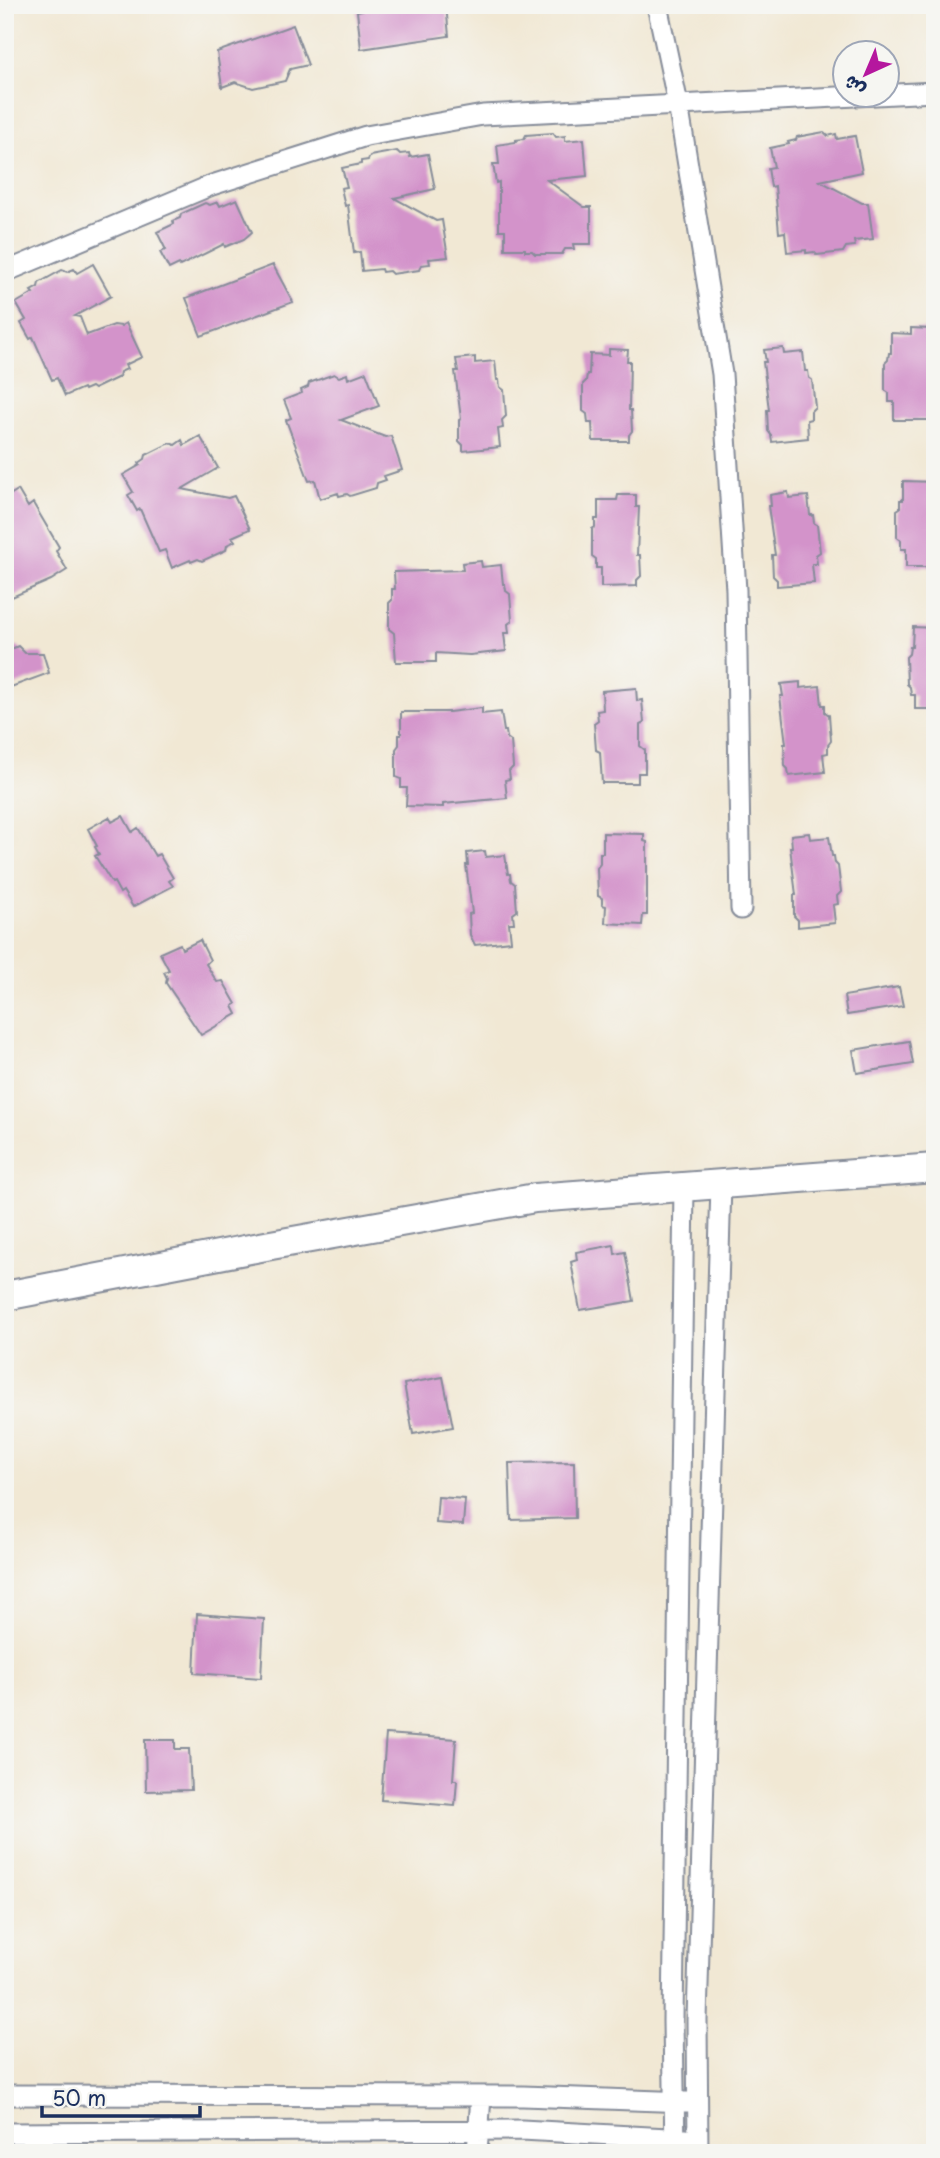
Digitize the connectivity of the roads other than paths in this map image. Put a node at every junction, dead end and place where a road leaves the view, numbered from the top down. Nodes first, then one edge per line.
1 (657, 5) edge
2 (935, 92) edge
3 (678, 104) junction
4 (5, 272) edge
5 (741, 909) dead end
6 (935, 1168) edge
7 (721, 1184) junction
8 (684, 1186) junction
9 (5, 1296) edge
10 (5, 2095) edge
11 (481, 2096) junction
12 (674, 2102) junction
13 (698, 2102) junction
14 (479, 2130) junction
15 (5, 2133) edge
16 (675, 2146) edge
17 (699, 2146) edge
18 (477, 2153) edge

1 - 3 street
2 - 3 street
3 - 4 street
3 - 5 street
6 - 7 street
7 - 8 street
7 - 13 street
8 - 9 street
8 - 12 street
10 - 11 street
11 - 12 street
11 - 14 street
12 - 13 street
12 - 16 street
13 - 17 street
14 - 15 street
14 - 16 street
14 - 18 street
16 - 17 street

